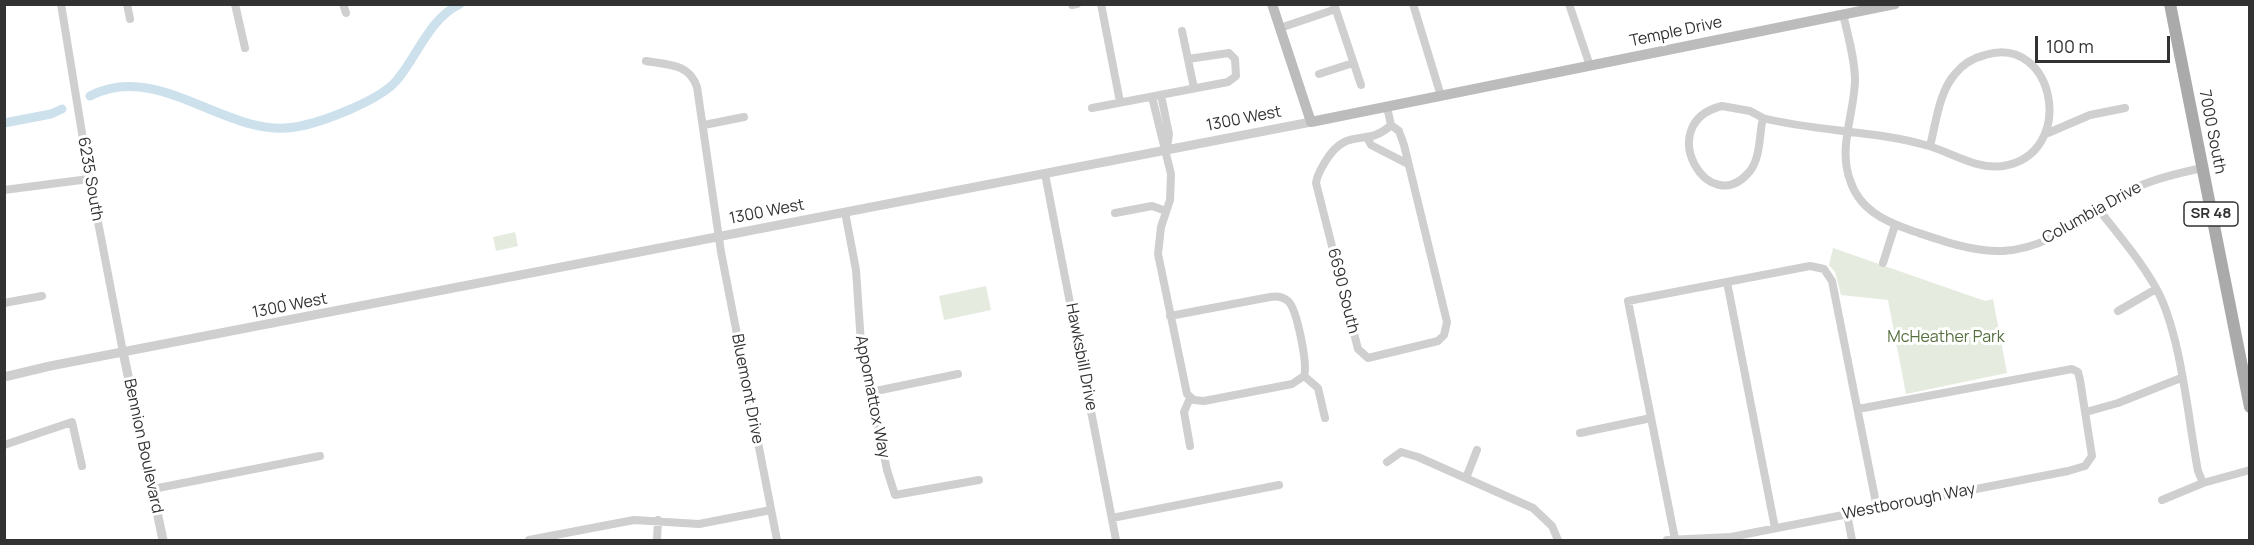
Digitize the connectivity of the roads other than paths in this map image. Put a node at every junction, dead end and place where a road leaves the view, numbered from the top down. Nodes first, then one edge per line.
1 (61, 4) edge
2 (127, 4) edge
3 (235, 4) edge
4 (343, 4) edge
5 (1077, 4) edge
6 (1101, 4) edge
7 (1272, 4) edge
8 (1413, 4) edge
9 (1569, 4) edge
10 (1895, 4) edge
11 (2170, 4) edge
12 (1072, 5) edge
13 (1882, 6) edge
14 (1335, 7) edge
15 (346, 13) dead end
16 (1843, 14) junction
17 (130, 19) dead end
18 (1280, 28) junction
19 (1182, 31) dead end
20 (245, 48) dead end
21 (1188, 59) junction
22 (646, 62) dead end
23 (1353, 63) junction
24 (1590, 66) junction
25 (1319, 74) dead end
26 (1535, 77) joint
27 (1361, 85) dead end
28 (1194, 88) junction
29 (1157, 96) junction
30 (1441, 96) junction
31 (1120, 102) junction
32 (1387, 107) junction
33 (1092, 108) dead end
34 (2125, 108) dead end
35 (744, 117) dead end
36 (1763, 118) junction
37 (1311, 122) junction
38 (704, 125) junction
39 (1391, 125) junction
40 (1847, 132) junction
41 (2048, 132) junction
42 (1367, 137) junction
43 (1930, 146) junction
44 (1167, 149) junction
45 (1408, 164) junction
46 (2202, 168) junction
47 (1045, 174) junction
48 (89, 179) junction
49 (4, 190) edge
50 (2099, 210) junction
51 (1166, 211) junction
52 (845, 212) junction
53 (1115, 213) dead end
54 (1895, 225) junction
55 (720, 237) junction
56 (1883, 263) dead end
57 (1727, 282) junction
58 (2156, 289) junction
59 (42, 296) dead end
60 (4, 303) edge
61 (2118, 311) dead end
62 (1170, 316) junction
63 (123, 352) junction
64 (958, 374) dead end
65 (1304, 376) junction
66 (4, 377) edge
67 (2181, 378) junction
68 (871, 392) junction
69 (1190, 398) junction
70 (2250, 407) edge
71 (1858, 409) junction
72 (2086, 412) junction
73 (1325, 417) dead end
74 (1651, 418) junction
75 (1580, 433) dead end
76 (4, 445) edge
77 (1190, 446) dead end
78 (1477, 450) dead end
79 (320, 456) dead end
80 (1387, 462) dead end
81 (82, 466) dead end
82 (2250, 470) edge
83 (1466, 478) junction
84 (979, 480) dead end
85 (2203, 483) junction
86 (1279, 485) dead end
87 (153, 489) junction
88 (2162, 500) dead end
89 (1877, 508) junction
90 (771, 510) junction
91 (1847, 514) junction
92 (1112, 518) junction
93 (658, 520) junction
94 (1775, 528) junction
95 (163, 540) edge
96 (529, 540) edge
97 (657, 540) edge
98 (777, 540) edge
99 (1116, 540) edge
100 (1558, 540) edge
101 (1671, 540) edge
102 (1852, 540) edge

1 - 48 street, 6235 South
2 - 17 street
3 - 20 street
4 - 15 street
5 - 12 street
6 - 31 street
7 - 18 main road
8 - 30 street
9 - 24 street
10 - 13 main road, Temple Drive
11 - 46 main road, 7000 South / SR 48
13 - 16 main road, Temple Drive
14 - 18 street
14 - 23 street
16 - 24 main road, Temple Drive
16 - 40 street, Columbia Drive
18 - 37 main road
19 - 21 street
21 - 28 street
21 - 28 street
22 - 38 street, Bluemont Drive
23 - 25 street
23 - 27 street
24 - 26 main road, Temple Drive
26 - 30 main road, 1300 West
28 - 29 street
29 - 31 street
29 - 44 street
30 - 32 main road, 1300 West
31 - 33 street
32 - 37 main road, 1300 West
32 - 39 street, 6690 South
34 - 41 street
35 - 38 street
36 - 36 street
36 - 40 street
37 - 44 street, 1300 West
38 - 55 street, Bluemont Drive
39 - 42 street, 6690 South
39 - 45 street, 6690 South
40 - 43 street
40 - 54 street, Columbia Drive
41 - 43 street
41 - 43 street
42 - 45 street
42 - 45 street, 6690 South
44 - 47 street, 1300 West
44 - 51 street
46 - 50 street, Columbia Drive
46 - 70 main road, 7000 South / SR 48
47 - 52 street, 1300 West
47 - 92 street, Hawksbill Drive
48 - 49 street
48 - 63 street, 6235 South
50 - 54 street, Columbia Drive
50 - 58 street
51 - 53 street
51 - 62 street
52 - 55 street, 1300 West
52 - 68 street, Appomattox Way
54 - 56 street
55 - 63 street, 1300 West
55 - 90 street, Bluemont Drive
57 - 71 street
57 - 74 street
57 - 94 street
58 - 61 street
58 - 67 street
59 - 60 street
62 - 65 street
62 - 69 street
63 - 66 street, 1300 West
63 - 87 street, Bennion Boulevard
64 - 68 street
65 - 69 street
65 - 73 street
67 - 72 street
67 - 85 street
68 - 84 street, Appomattox Way
69 - 77 street
71 - 72 street, Westborough Way
71 - 89 street
72 - 89 street, Westborough Way
74 - 75 street
74 - 101 street
76 - 81 street
78 - 83 street
79 - 87 street
80 - 83 street
82 - 85 street
83 - 100 street
85 - 88 street
86 - 92 street
87 - 95 street, Bennion Boulevard
89 - 91 street, Westborough Way
90 - 93 street
90 - 98 street, Bluemont Drive
91 - 94 street, Westborough Way
91 - 102 street
92 - 99 street, Hawksbill Drive
93 - 96 street
93 - 97 street
94 - 101 street, Westborough Way

